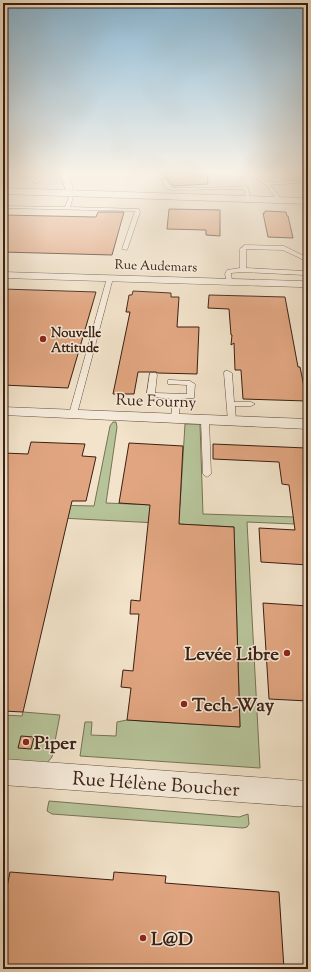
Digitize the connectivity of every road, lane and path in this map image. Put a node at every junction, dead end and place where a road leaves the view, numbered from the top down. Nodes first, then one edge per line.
1 (135, 219) edge
2 (125, 249) dead end
3 (308, 260) edge
4 (243, 270) junction
5 (306, 272) edge
6 (3, 275) edge
7 (110, 278) junction
8 (229, 282) junction
9 (308, 286) edge
10 (228, 372) dead end
11 (153, 375) dead end
12 (171, 382) dead end
13 (177, 397) junction
14 (230, 404) junction
15 (251, 404) dead end
16 (3, 411) edge
17 (73, 414) junction
18 (175, 418) junction
19 (205, 420) junction
20 (232, 421) junction
21 (308, 424) edge
22 (207, 474) dead end
23 (3, 772) edge
24 (308, 794) edge

1 - 2 lane
3 - 4 lane
4 - 5 lane
4 - 8 lane
5 - 9 lane
6 - 7 street, Rue Audemars
7 - 8 street, Rue Audemars
7 - 17 lane
8 - 9 street, Rue Audemars
10 - 14 lane
11 - 13 lane
12 - 13 lane
13 - 18 lane
14 - 15 lane
14 - 20 lane
16 - 17 street, Rue Fourny
17 - 18 street, Rue Fourny
18 - 19 street, Rue Fourny
19 - 20 street, Rue Fourny
19 - 22 lane
20 - 21 street, Rue Fourny
23 - 24 street, Rue Hélène Boucher

